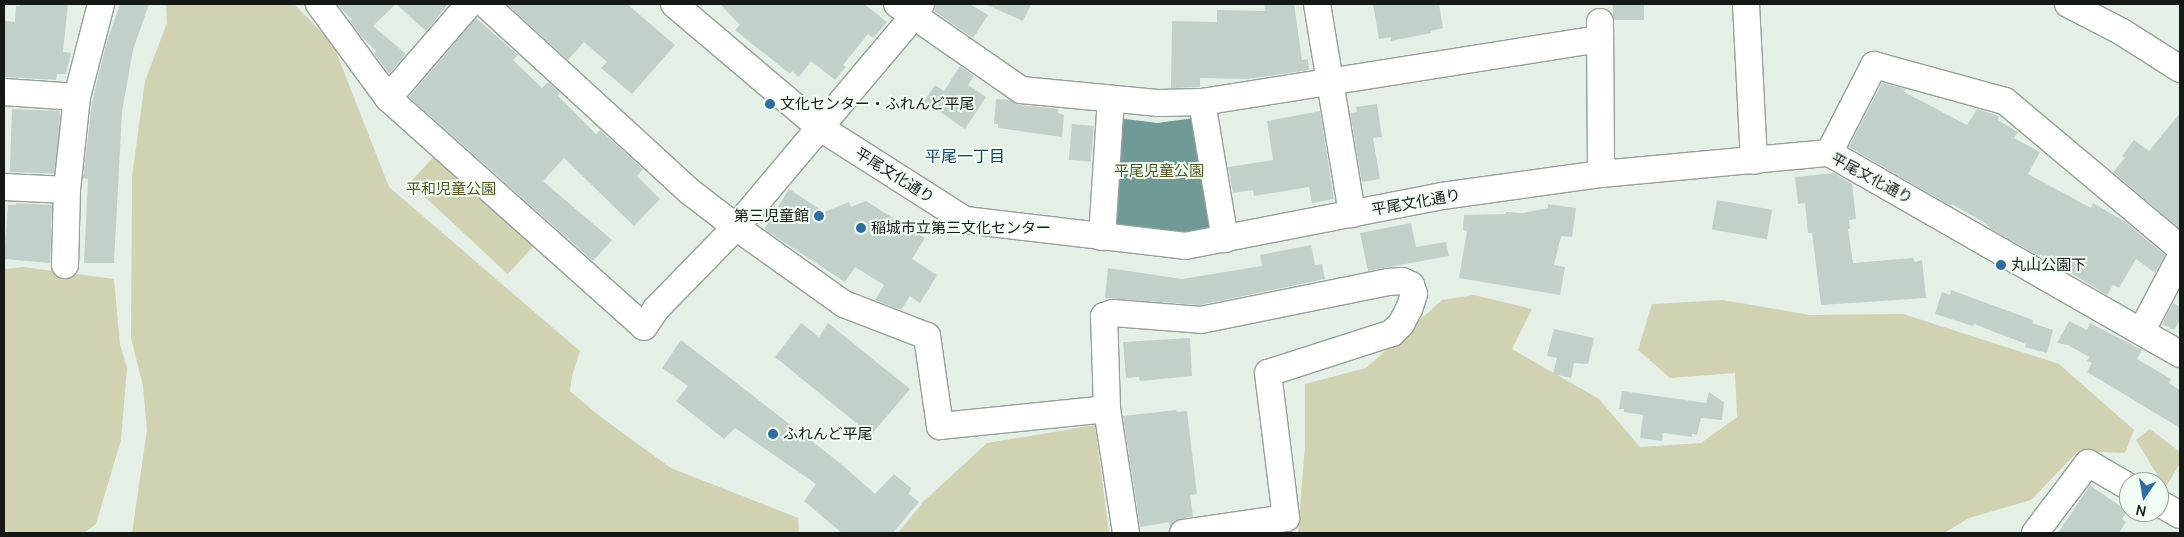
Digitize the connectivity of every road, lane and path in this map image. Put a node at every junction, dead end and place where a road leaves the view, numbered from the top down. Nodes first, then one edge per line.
1 (101, 4) edge
2 (319, 4) edge
3 (469, 4) edge
4 (485, 4) edge
5 (674, 4) edge
6 (1317, 4) edge
7 (1746, 4) edge
8 (2068, 4) edge
9 (910, 8) edge
10 (2180, 69) edge
11 (1331, 82) junction
12 (4, 92) edge
13 (77, 97) junction
14 (388, 98) junction
15 (1111, 99) junction
16 (1202, 102) junction
17 (819, 127) junction
18 (1830, 153) junction
19 (1754, 162) junction
20 (1601, 174) junction
21 (4, 187) edge
22 (67, 190) junction
23 (1352, 214) junction
24 (736, 227) junction
25 (1102, 237) junction
26 (1224, 239) junction
27 (2180, 248) edge
28 (2180, 258) edge
29 (65, 265) dead end
30 (2142, 330) junction
31 (2180, 354) edge
32 (1107, 409) junction
33 (2119, 480) edge
34 (2169, 509) edge
35 (2180, 515) edge
36 (1126, 533) edge
37 (1183, 533) edge
38 (2035, 533) edge

1 - 13 street
2 - 14 street
3 - 14 street
4 - 24 street
5 - 17 street, 平尾文化通り
6 - 11 street
7 - 19 street
8 - 10 street
9 - 15 street
9 - 17 street
11 - 16 street
11 - 20 street
11 - 23 street
12 - 13 street
13 - 22 street
14 - 24 street
15 - 16 street
15 - 25 street
16 - 26 street
17 - 24 street
17 - 25 street, 平尾文化通り
18 - 19 street, 平尾文化通り
18 - 27 street
18 - 30 street, 平尾文化通り
19 - 20 street, 平尾文化通り
20 - 23 street, 平尾文化通り
21 - 22 street
22 - 29 street
23 - 26 street, 平尾文化通り
24 - 32 street
25 - 26 street, 平尾文化通り
28 - 30 street
30 - 31 street, 平尾文化通り
32 - 36 street
32 - 37 street
33 - 38 street
34 - 35 street

